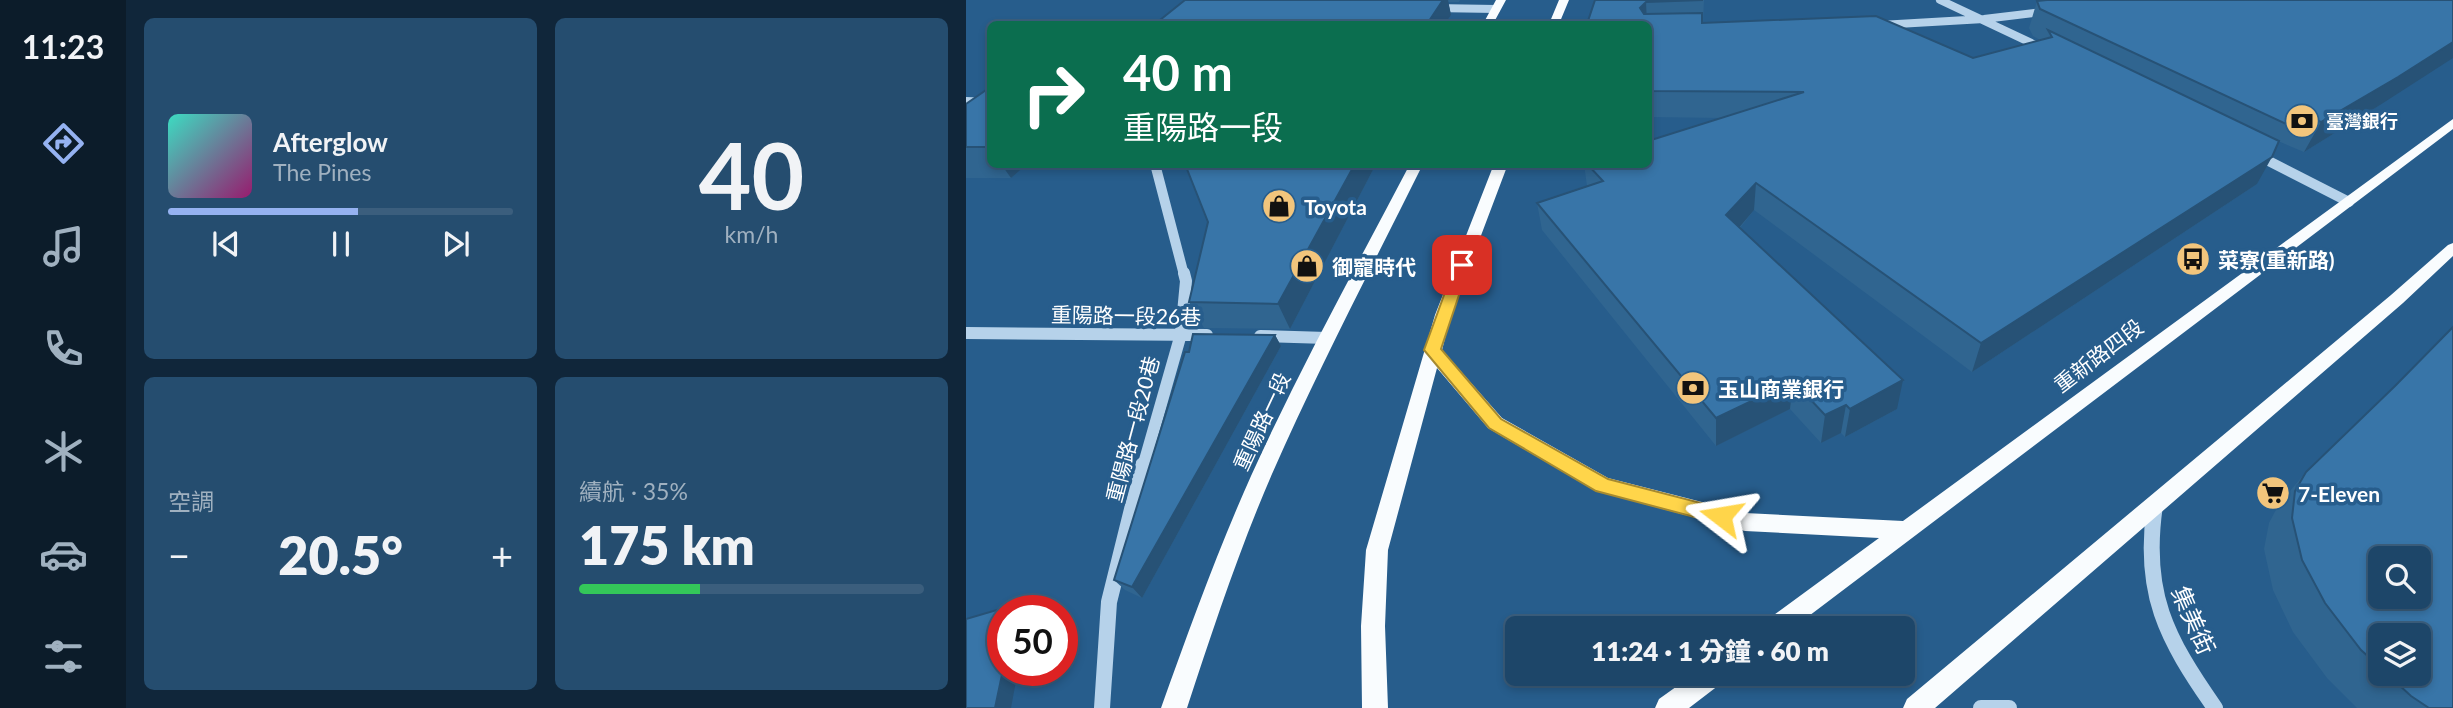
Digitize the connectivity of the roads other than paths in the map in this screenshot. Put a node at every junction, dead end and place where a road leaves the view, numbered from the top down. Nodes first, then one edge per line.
1 (1564, 0) edge
2 (1940, 0) edge
3 (1498, 5) edge
4 (1428, 8) edge
5 (2063, 9) edge
6 (1984, 19) junction
7 (1490, 21) edge
8 (1555, 21) edge
9 (1866, 26) edge
10 (2058, 56) edge
11 (966, 101) edge
12 (987, 102) edge
13 (2453, 123) edge
14 (2243, 148) edge
15 (1155, 168) edge
16 (1415, 168) edge
17 (1500, 168) edge
18 (2349, 202) junction
19 (2453, 248) edge
20 (966, 333) edge
21 (1181, 334) junction
22 (1220, 335) edge
23 (1247, 336) edge
24 (1327, 338) junction
25 (1432, 350) junction
26 (2155, 503) junction
27 (1907, 530) junction
28 (1791, 616) edge
29 (1698, 686) edge
30 (1102, 708) edge
31 (1174, 708) edge
32 (1375, 708) edge
33 (1668, 708) edge
34 (1916, 708) edge
35 (1982, 708) edge
36 (2009, 708) edge
37 (2215, 708) edge

1 - 8 main road
2 - 6 lane
3 - 4 street
3 - 7 main road
5 - 6 street
6 - 9 street
6 - 10 lane
11 - 12 lane
13 - 18 main road, 重新路四段
14 - 18 lane
15 - 21 street, 重陽路一段20巷
16 - 24 main road, 重陽路一段
17 - 25 main road
18 - 27 main road, 重新路四段
19 - 26 main road
20 - 21 street, 重陽路一段26巷
21 - 22 street, 重陽路一段26巷
21 - 30 street, 重陽路一段20巷
23 - 24 street
24 - 31 main road, 重陽路一段
25 - 27 main road
25 - 32 main road
26 - 34 main road
26 - 37 street, 集美街
27 - 28 main road, 重新路四段
29 - 33 main road
35 - 36 street

